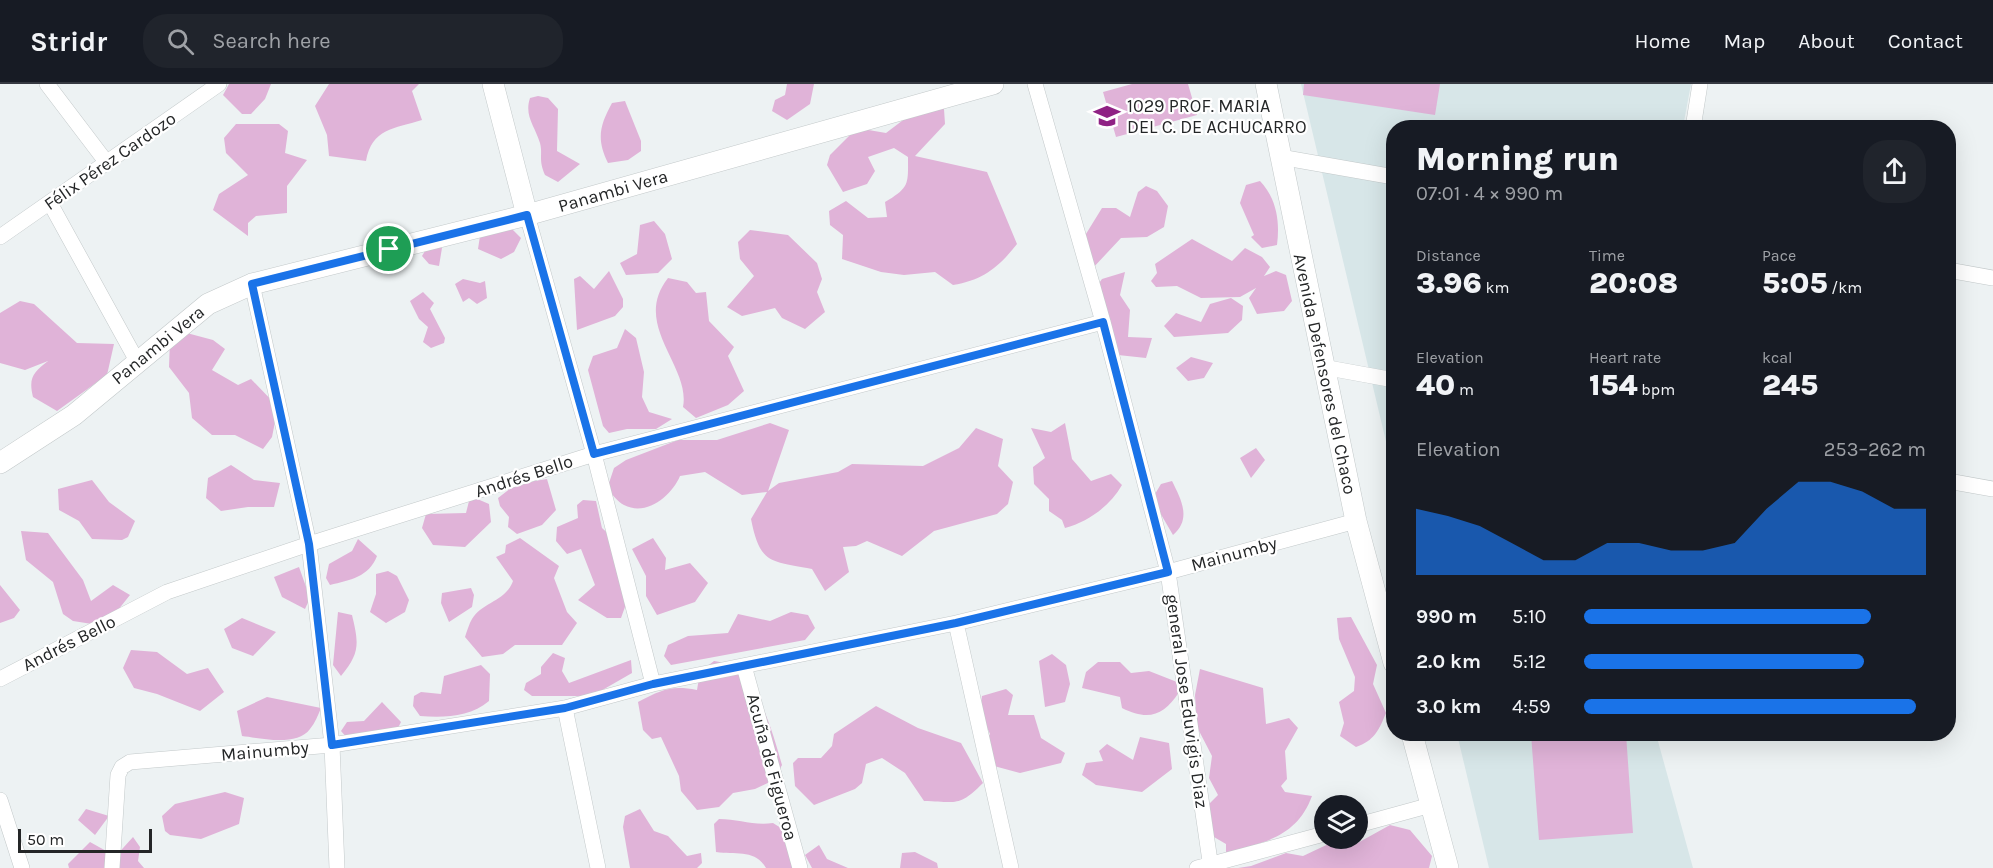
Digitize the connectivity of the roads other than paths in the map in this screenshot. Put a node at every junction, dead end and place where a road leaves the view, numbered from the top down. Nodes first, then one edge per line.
1 (47, 84) edge
2 (219, 84) edge
3 (493, 84) edge
4 (993, 84) edge
5 (1035, 84) edge
6 (1266, 84) edge
7 (1700, 84) edge
8 (1694, 120) edge
9 (1280, 157) junction
10 (107, 163) junction
11 (1386, 176) edge
12 (50, 202) junction
13 (527, 215) junction
14 (0, 237) edge
15 (1956, 271) edge
16 (1993, 278) edge
17 (252, 284) junction
18 (1103, 322) junction
19 (137, 361) junction
20 (1323, 367) junction
21 (1386, 379) edge
22 (594, 454) junction
23 (0, 463) edge
24 (1956, 482) edge
25 (1993, 489) edge
26 (1356, 521) junction
27 (309, 544) junction
28 (1168, 572) junction
29 (956, 623) junction
30 (1386, 633) edge
31 (744, 666) junction
32 (0, 679) edge
33 (653, 684) junction
34 (565, 708) junction
35 (1414, 741) edge
36 (332, 745) junction
37 (0, 800) edge
38 (1431, 805) junction
39 (1368, 822) edge
40 (1314, 837) edge
41 (1206, 867) edge
42 (22, 868) edge
43 (112, 868) edge
44 (337, 868) edge
45 (598, 868) edge
46 (800, 868) edge
47 (1011, 868) edge
48 (1448, 868) edge

1 - 10 street
2 - 10 street, Félix Pérez Cardozo
3 - 13 street
4 - 13 street, Panambi Vera
5 - 18 street, general Jose Eduvigis Diaz
6 - 9 street, Avenida Defensores del Chaco
7 - 8 street
9 - 11 street
9 - 20 street, Avenida Defensores del Chaco
10 - 12 street, Félix Pérez Cardozo
12 - 14 street, Félix Pérez Cardozo
12 - 19 street
13 - 17 street, Panambi Vera
13 - 22 street
15 - 16 street
17 - 19 street, Panambi Vera
17 - 27 street
18 - 22 street, Andrés Bello
18 - 28 street, general Jose Eduvigis Diaz
19 - 23 street, Panambi Vera
20 - 21 street
20 - 26 street, Avenida Defensores del Chaco
22 - 27 street, Andrés Bello
22 - 33 street
24 - 25 street
26 - 28 street, Mainumby
26 - 30 street, Avenida Defensores del Chaco
27 - 32 street, Andrés Bello
27 - 36 street
28 - 29 street, Mainumby
28 - 41 street, general Jose Eduvigis Diaz
29 - 31 street, Mainumby
29 - 47 street
31 - 33 street, Mainumby
31 - 46 street, Acuña de Figueroa
33 - 34 street, Mainumby
34 - 36 street, Mainumby
34 - 45 street
35 - 38 street
36 - 43 street, Mainumby
36 - 44 street
37 - 42 street
38 - 39 street
38 - 48 street
40 - 41 street

